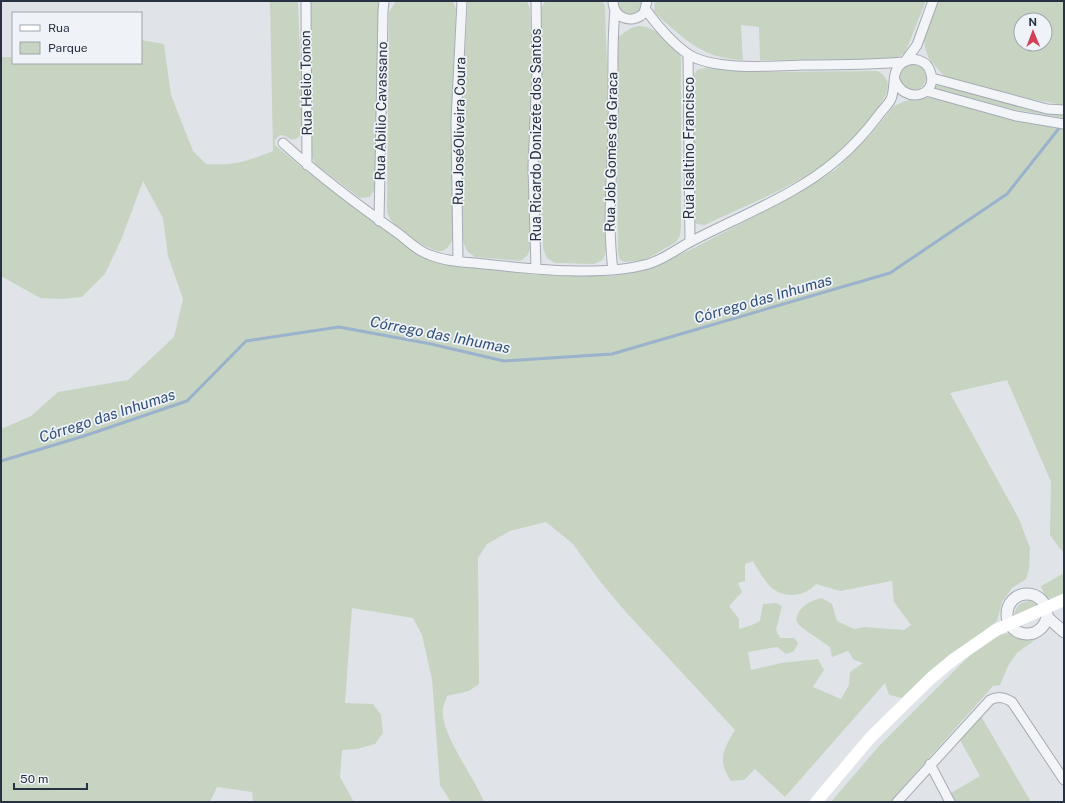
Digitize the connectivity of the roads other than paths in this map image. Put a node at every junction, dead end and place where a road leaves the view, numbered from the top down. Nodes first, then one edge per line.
1 (306, 1) edge
2 (384, 1) edge
3 (462, 1) edge
4 (536, 1) edge
5 (933, 1) edge
6 (614, 6) edge
7 (645, 9) edge
8 (621, 17) junction
9 (612, 34) junction
10 (917, 45) junction
11 (688, 54) junction
12 (905, 61) junction
13 (924, 62) junction
14 (877, 65) junction
15 (895, 78) junction
16 (932, 78) junction
17 (926, 91) junction
18 (910, 96) junction
19 (891, 98) junction
20 (1064, 110) edge
21 (1064, 124) edge
22 (283, 143) dead end
23 (307, 165) junction
24 (379, 221) junction
25 (690, 242) junction
26 (458, 261) junction
27 (536, 269) junction
28 (612, 270) junction
29 (1050, 609) edge
30 (1011, 624) junction
31 (1064, 633) edge
32 (930, 764) junction
33 (1064, 780) edge
34 (816, 802) edge
35 (897, 802) edge
36 (950, 802) edge

1 - 23 street, Rua Helio Tonon
2 - 24 street, Rua Abilio Cavassano
3 - 26 street, Rua JoséOliveira Coura
4 - 27 street, Rua Ricardo Donizete dos Santos
5 - 10 street
6 - 8 street
6 - 9 street, Rua Job Gomes da Graca
7 - 8 street
7 - 11 street
8 - 9 street, Rua Job Gomes da Graca
9 - 28 street, Rua Job Gomes da Graca
10 - 12 street
10 - 13 street
11 - 14 street
11 - 25 street, Rua Isaltino Francisco
12 - 13 street
12 - 14 street
12 - 15 street
13 - 16 street
14 - 15 street
15 - 18 street
15 - 19 street
16 - 17 street
16 - 20 street
17 - 18 street
17 - 21 street
18 - 19 street
19 - 25 street
22 - 23 street
23 - 24 street
24 - 26 street
25 - 28 street
26 - 27 street
27 - 28 street
29 - 30 main road
29 - 30 street
29 - 30 street
29 - 31 street
30 - 34 main road
32 - 33 street
32 - 35 street
32 - 36 street

